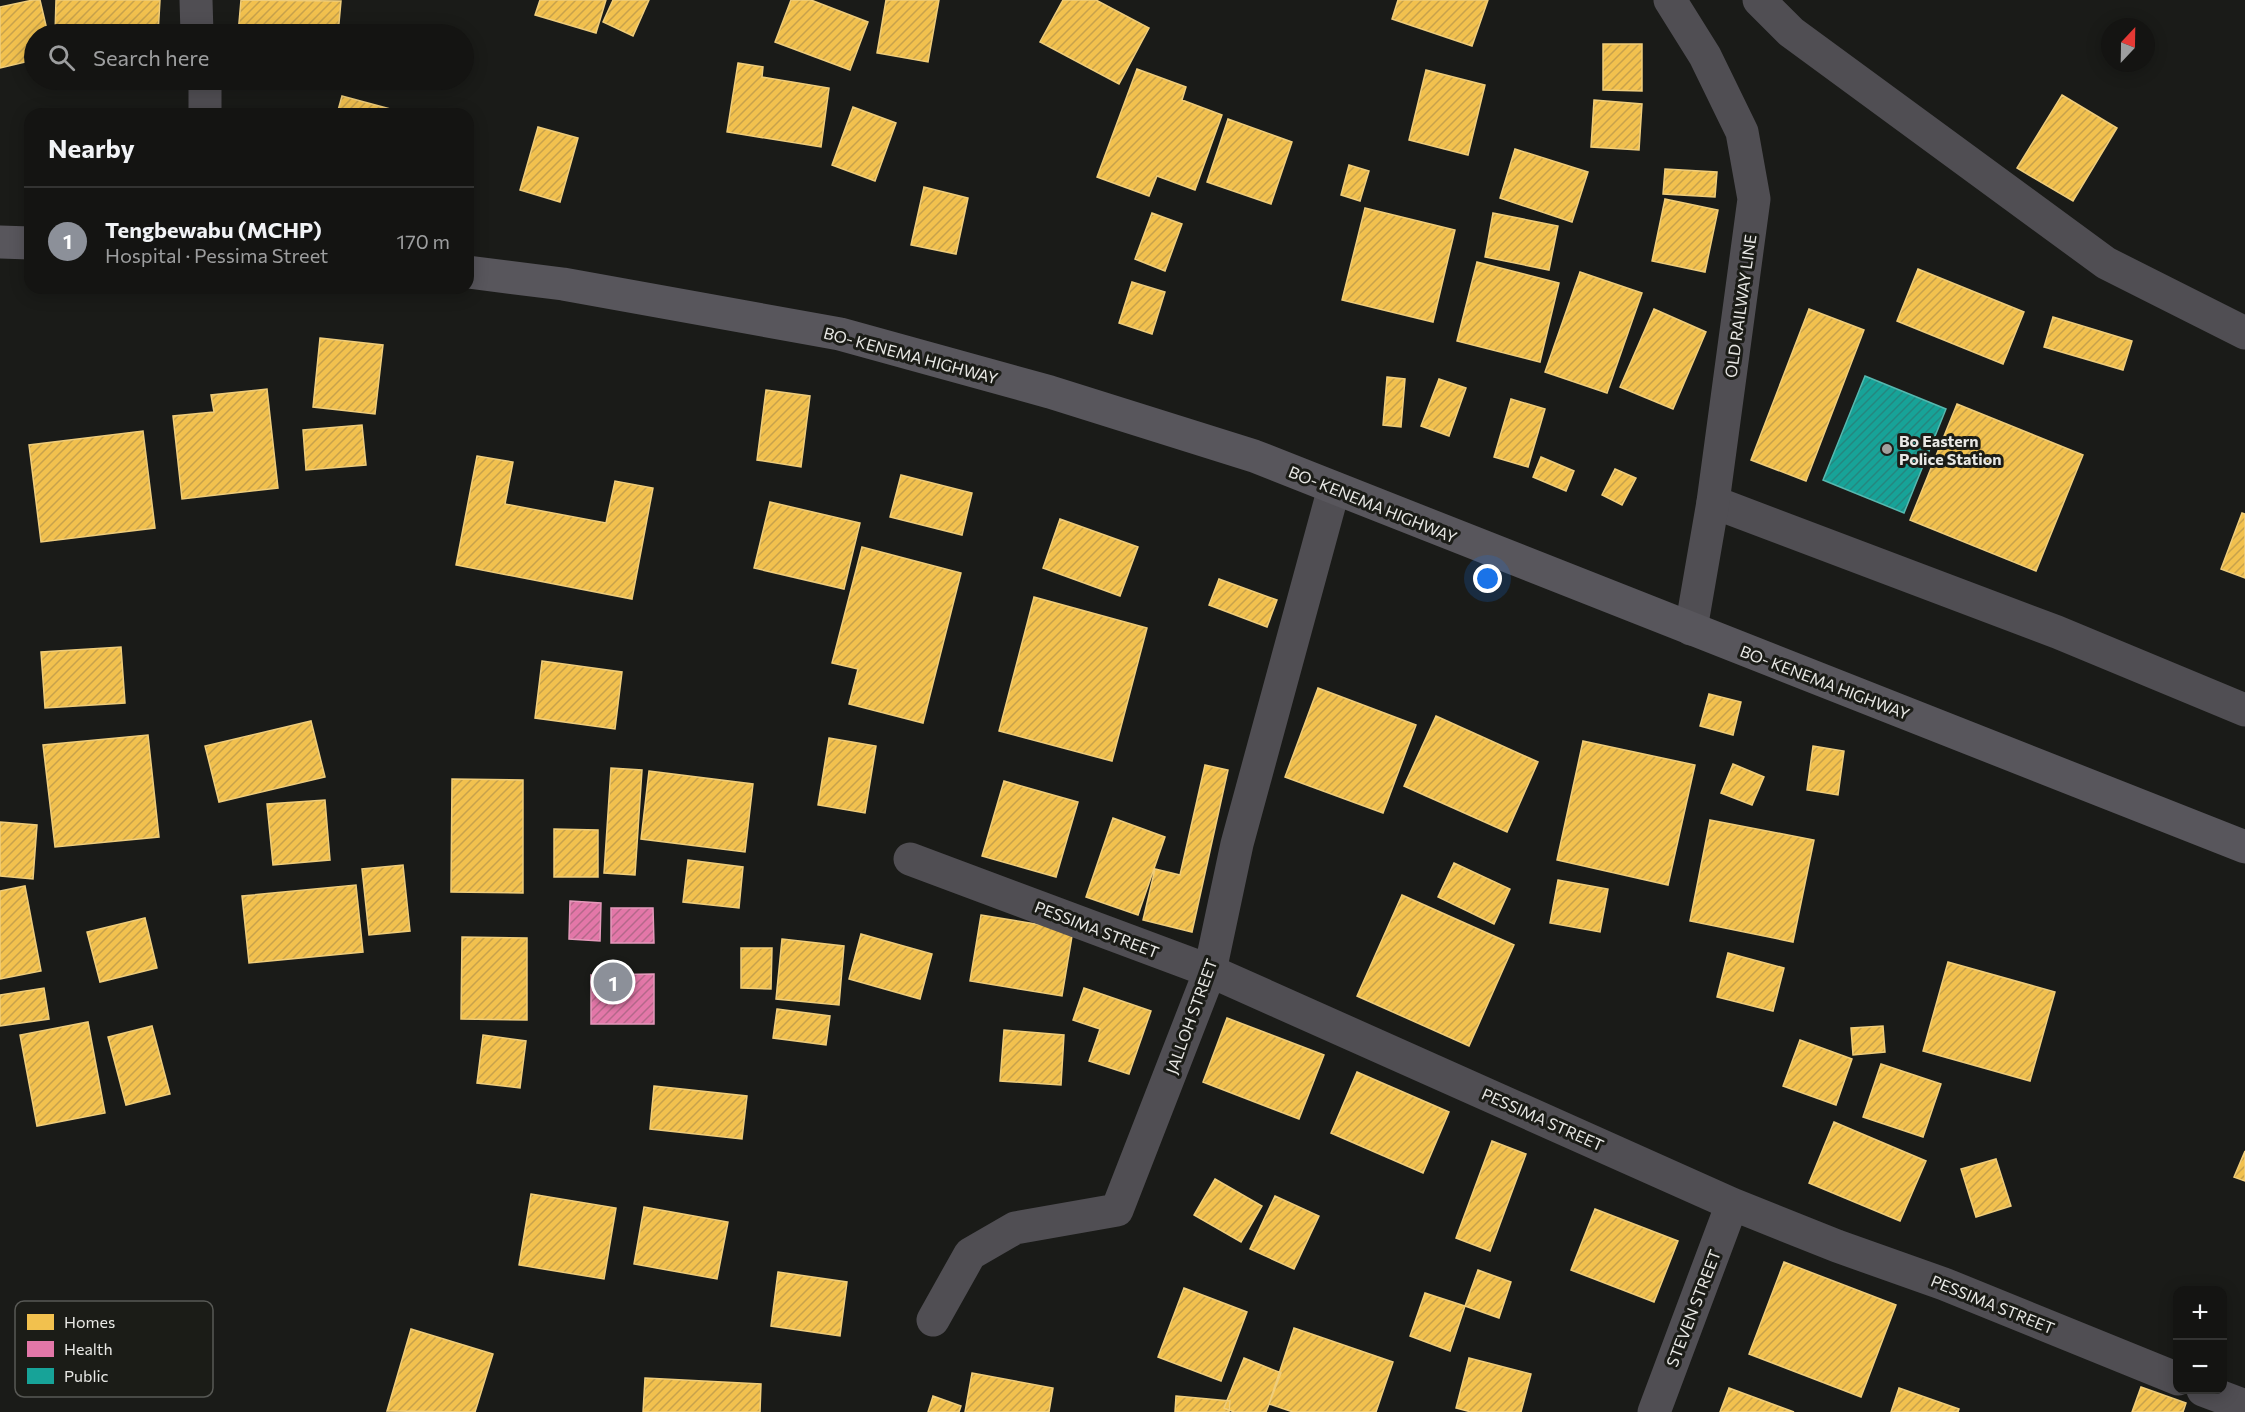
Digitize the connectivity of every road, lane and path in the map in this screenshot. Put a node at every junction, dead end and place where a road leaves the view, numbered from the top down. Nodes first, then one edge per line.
1 (196, 0) edge
2 (1670, 0) edge
3 (1759, 0) edge
4 (197, 24) edge
5 (205, 90) edge
6 (205, 108) edge
7 (0, 242) edge
8 (24, 243) edge
9 (474, 273) edge
10 (2245, 333) edge
11 (1334, 488) junction
12 (1713, 502) junction
13 (1691, 629) junction
14 (2245, 710) edge
15 (2245, 847) edge
16 (910, 859) dead end
17 (1210, 971) junction
18 (1732, 1204) junction
19 (933, 1320) dead end
20 (2173, 1377) edge
21 (2215, 1394) edge
22 (2245, 1406) edge
23 (1654, 1412) edge

1 - 4 street
2 - 12 street, OLD RAILWAY LINE
3 - 10 street
5 - 6 street
7 - 8 highway
9 - 11 highway, BO- KENEMA HIGHWAY
11 - 13 highway, BO- KENEMA HIGHWAY
11 - 17 street, JALLOH STREET
12 - 13 street, OLD RAILWAY LINE
12 - 14 street
13 - 15 highway, BO- KENEMA HIGHWAY
16 - 17 street, PESSIMA STREET
17 - 18 street, PESSIMA STREET
17 - 19 street, JALLOH STREET
18 - 20 street, PESSIMA STREET
18 - 23 street, STEVEN STREET
21 - 22 street

